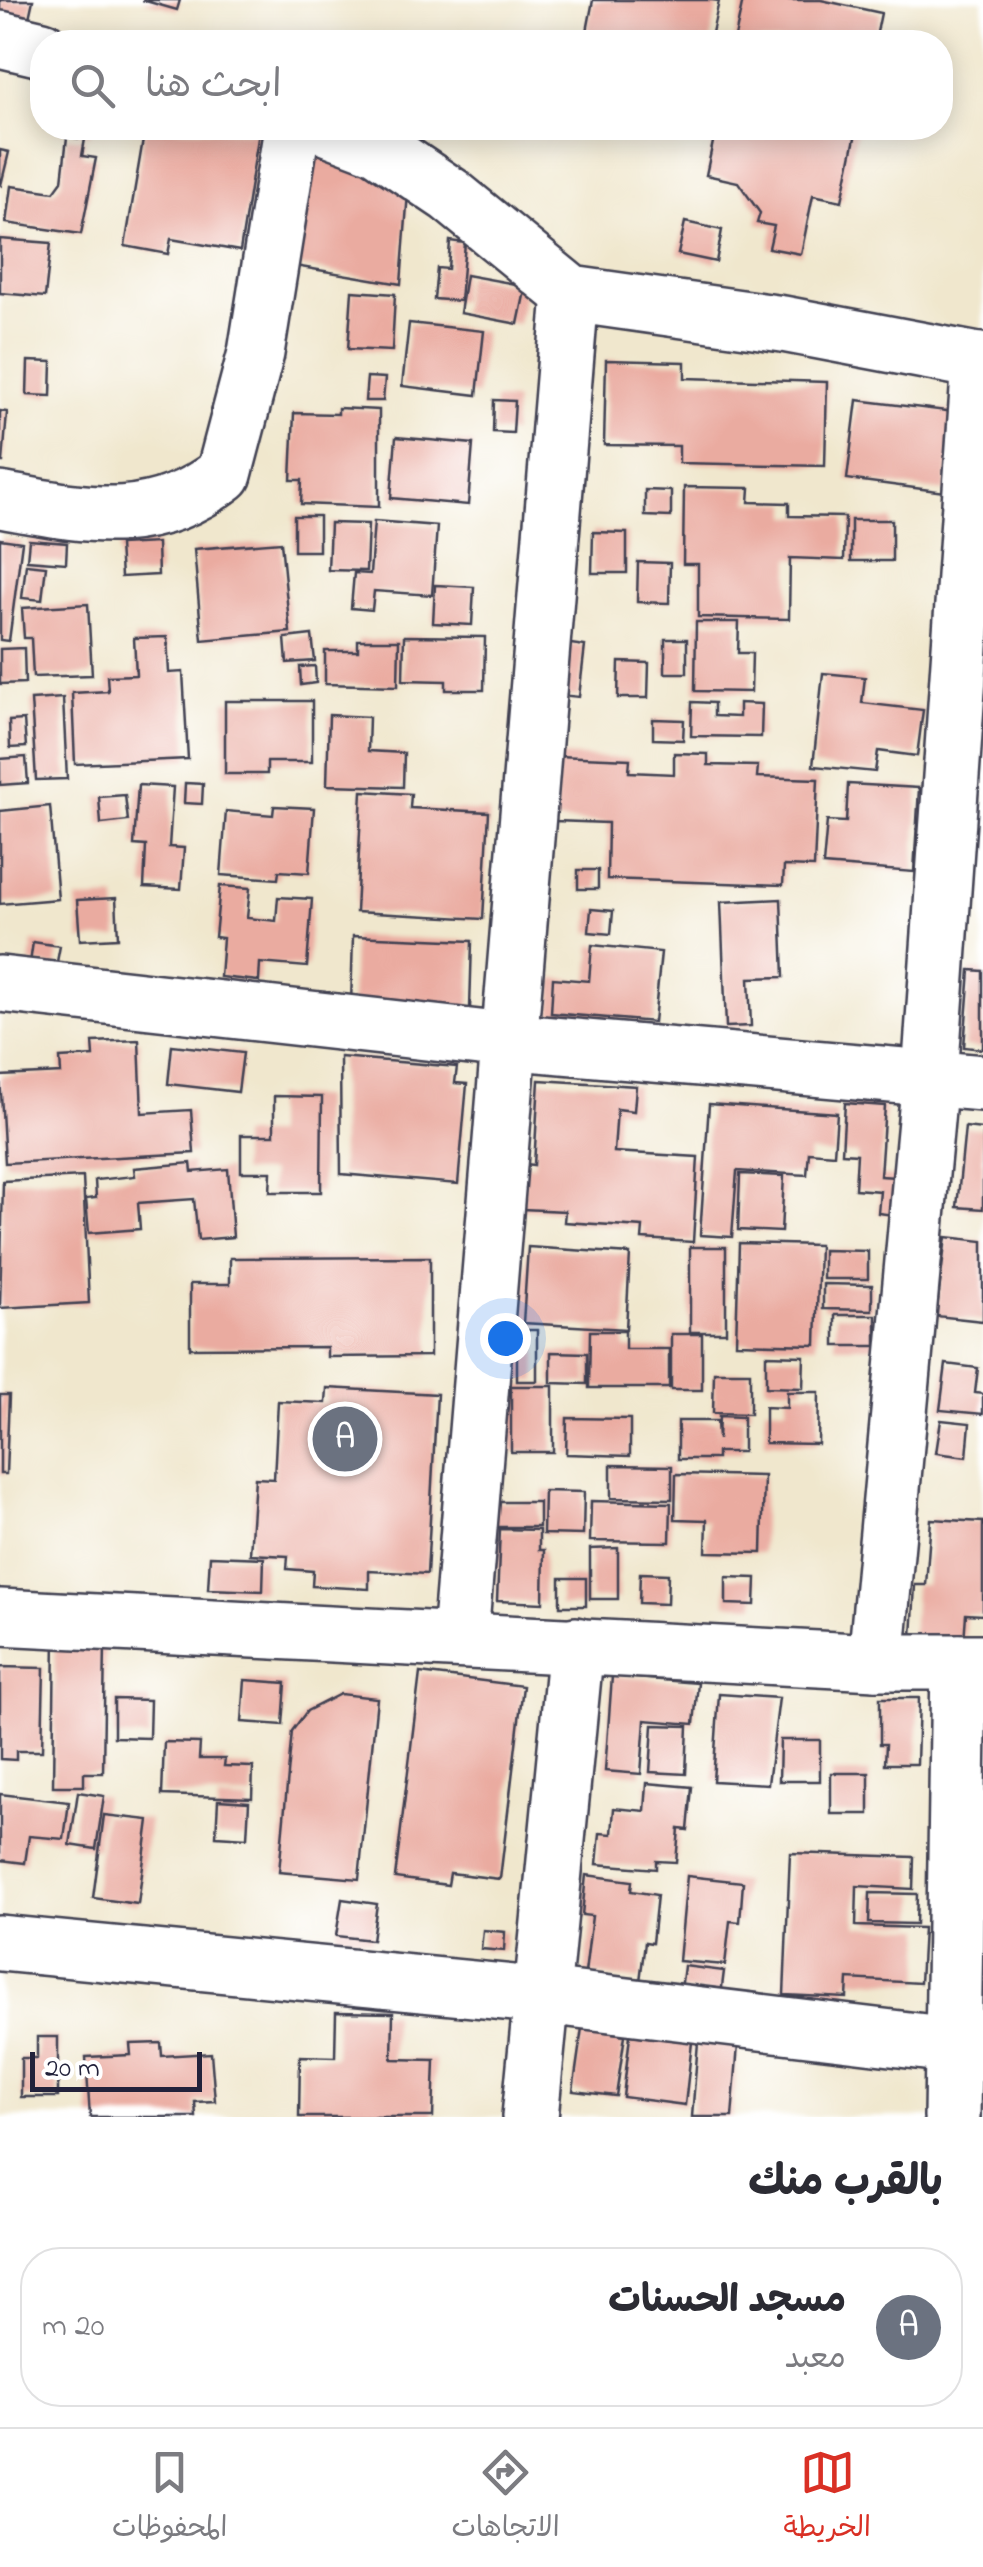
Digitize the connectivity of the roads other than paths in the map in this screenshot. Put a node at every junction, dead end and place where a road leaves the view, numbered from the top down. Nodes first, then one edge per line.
1 (0, 38) edge
2 (30, 47) edge
3 (290, 140) edge
4 (361, 140) edge
5 (571, 294) junction
6 (981, 361) edge
7 (0, 500) edge
8 (0, 984) edge
9 (506, 1041) junction
10 (930, 1077) junction
11 (983, 1083) edge
12 (0, 1617) edge
13 (460, 1637) junction
14 (576, 1645) junction
15 (876, 1662) junction
16 (971, 1662) edge
17 (0, 1943) edge
18 (545, 1996) junction
19 (967, 2049) edge
20 (530, 2117) edge
21 (952, 2117) edge

1 - 2 street
3 - 7 street
4 - 5 street
5 - 6 street
5 - 9 street
6 - 10 street
8 - 9 street
9 - 10 street
9 - 13 street
10 - 11 street
10 - 15 street
12 - 13 street
13 - 14 street
14 - 15 street
14 - 18 street
15 - 16 street
16 - 19 street
17 - 18 street
18 - 19 street
18 - 20 street
19 - 21 street

